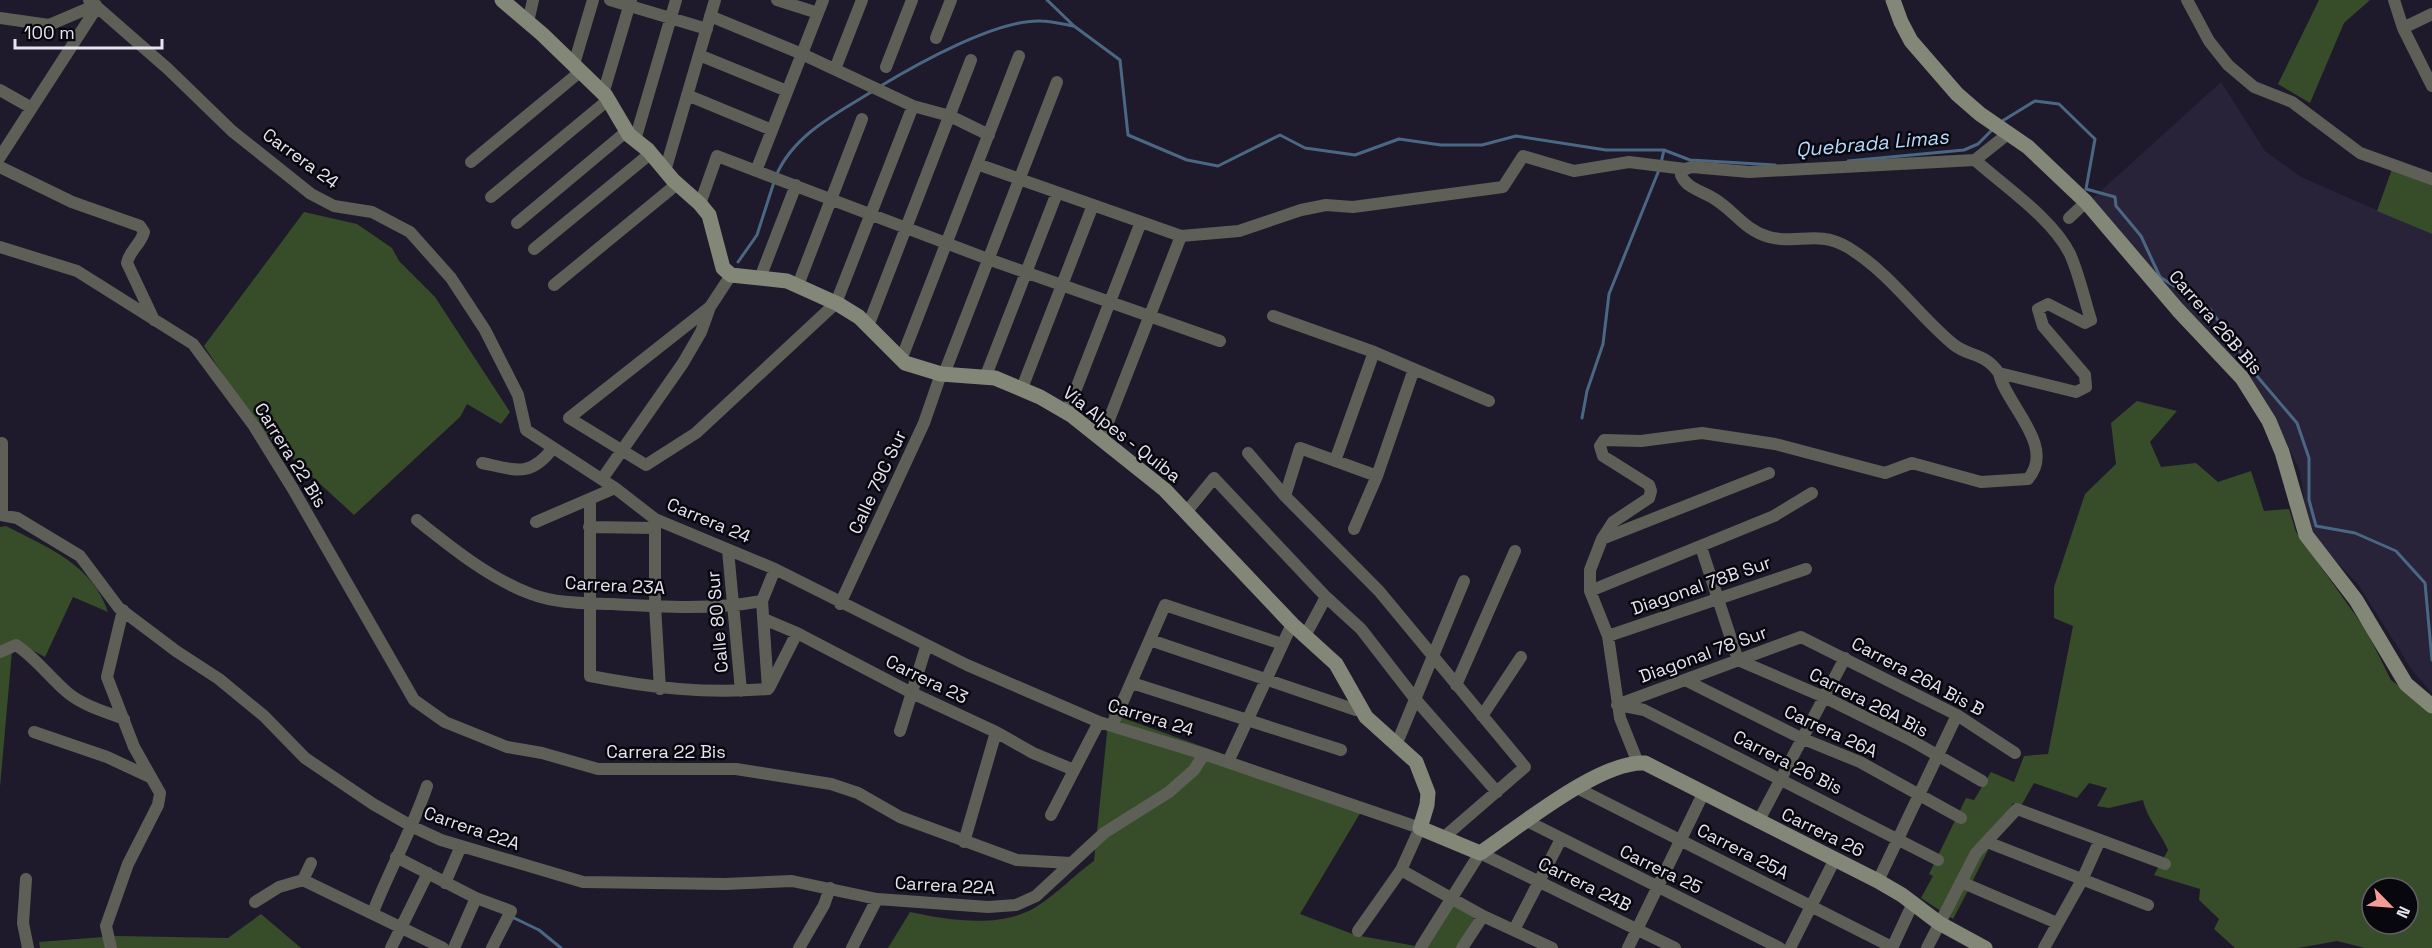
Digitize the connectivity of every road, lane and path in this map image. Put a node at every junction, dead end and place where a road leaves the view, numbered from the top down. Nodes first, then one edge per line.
1 (502, 0) edge
2 (533, 0) edge
3 (593, 0) edge
4 (610, 0) edge
5 (676, 0) edge
6 (715, 0) edge
7 (777, 0) edge
8 (823, 0) edge
9 (862, 0) edge
10 (912, 0) edge
11 (951, 0) edge
12 (1893, 0) edge
13 (2187, 0) edge
14 (2394, 0) edge
15 (630, 3) edge
16 (94, 4) edge
17 (818, 13) junction
18 (2432, 14) edge
19 (0, 18) edge
20 (670, 18) junction
21 (528, 22) junction
22 (709, 22) junction
23 (2403, 28) junction
24 (936, 38) dead end
25 (802, 54) junction
26 (699, 55) junction
27 (1019, 56) dead end
28 (971, 60) dead end
29 (886, 67) dead end
30 (577, 68) junction
31 (2428, 68) edge
32 (835, 69) junction
33 (1057, 82) dead end
34 (2432, 86) edge
35 (0, 90) edge
36 (787, 91) junction
37 (687, 95) junction
38 (606, 97) junction
39 (913, 106) junction
40 (30, 107) junction
41 (950, 116) junction
42 (862, 119) dead end
43 (2000, 128) junction
44 (772, 130) junction
45 (989, 135) junction
46 (631, 136) junction
47 (651, 153) junction
48 (0, 157) edge
49 (1975, 160) junction
50 (471, 162) dead end
51 (977, 164) junction
52 (0, 167) edge
53 (1685, 169) junction
54 (665, 171) junction
55 (756, 171) junction
56 (1019, 179) junction
57 (2432, 179) edge
58 (677, 184) junction
59 (796, 185) junction
60 (1057, 193) junction
61 (491, 197) dead end
62 (831, 198) junction
63 (2086, 202) junction
64 (700, 204) junction
65 (1093, 205) junction
66 (871, 213) junction
67 (2069, 218) dead end
68 (1141, 222) junction
69 (517, 223) dead end
70 (907, 226) junction
71 (1181, 236) junction
72 (947, 243) junction
73 (0, 248) edge
74 (534, 249) dead end
75 (988, 259) junction
76 (1026, 273) junction
77 (731, 275) junction
78 (760, 278) junction
79 (554, 285) dead end
80 (798, 285) junction
81 (1062, 285) junction
82 (1110, 302) junction
83 (836, 303) junction
84 (710, 307) junction
85 (1150, 316) junction
86 (1273, 316) dead end
87 (154, 321) junction
88 (868, 326) junction
89 (1220, 341) dead end
90 (1374, 352) junction
91 (901, 360) junction
92 (1414, 369) junction
93 (1999, 373) junction
94 (942, 374) junction
95 (985, 378) junction
96 (1022, 388) junction
97 (1489, 401) dead end
98 (1067, 412) junction
99 (1101, 440) junction
100 (2, 443) dead end
101 (553, 448) junction
102 (622, 450) junction
103 (1248, 453) dead end
104 (1335, 461) junction
105 (482, 464) dead end
106 (1770, 473) dead end
107 (1377, 476) junction
108 (602, 479) junction
109 (615, 488) junction
110 (1812, 493) dead end
111 (1285, 496) junction
112 (590, 499) junction
113 (1187, 511) junction
114 (1, 515) edge
115 (417, 520) dead end
116 (536, 522) dead end
117 (655, 523) junction
118 (590, 527) junction
119 (1354, 529) dead end
120 (1602, 539) junction
121 (1701, 547) junction
122 (728, 550) junction
123 (1515, 551) dead end
124 (776, 569) junction
125 (1806, 569) dead end
126 (1464, 581) dead end
127 (1590, 591) junction
128 (1326, 597) junction
129 (1718, 598) junction
130 (762, 601) junction
131 (592, 603) junction
132 (840, 604) junction
133 (655, 606) junction
134 (734, 606) junction
135 (123, 610) junction
136 (764, 619) junction
137 (1292, 624) junction
138 (797, 633) junction
139 (1305, 636) junction
140 (1608, 636) junction
141 (1801, 637) joint
142 (1150, 640) junction
143 (1282, 644) junction
144 (926, 647) junction
145 (0, 652) edge
146 (1433, 654) junction
147 (1521, 657) dead end
148 (1845, 657) junction
149 (1738, 660) junction
150 (1266, 680) junction
151 (1685, 680) junction
152 (1132, 683) junction
153 (1456, 685) junction
154 (660, 689) junction
155 (768, 689) junction
156 (741, 691) junction
157 (912, 693) junction
158 (1824, 697) junction
159 (1416, 700) junction
160 (1617, 705) junction
161 (2432, 706) edge
162 (1361, 708) junction
163 (1957, 715) junction
164 (1482, 716) junction
165 (124, 719) junction
166 (1247, 720) junction
167 (1099, 722) junction
168 (1112, 726) junction
169 (900, 731) dead end
170 (34, 732) dead end
171 (996, 732) junction
172 (1801, 738) junction
173 (1397, 743) junction
174 (1341, 750) dead end
175 (2015, 753) dead end
176 (1204, 754) junction
177 (1937, 757) junction
178 (1228, 762) junction
179 (1638, 763) junction
180 (1074, 770) junction
181 (150, 777) junction
182 (1781, 778) junction
183 (1982, 781) dead end
184 (427, 786) dead end
185 (1577, 788) junction
186 (1497, 792) junction
187 (1702, 794) junction
188 (1919, 796) junction
189 (1051, 815) dead end
190 (1961, 818) dead end
191 (1527, 822) junction
192 (1758, 822) junction
193 (413, 827) junction
194 (1420, 828) junction
195 (1443, 838) junction
196 (1560, 839) junction
197 (1898, 839) junction
198 (1681, 840) junction
199 (2100, 840) junction
200 (964, 842) junction
201 (1987, 842) junction
202 (461, 846) junction
203 (1480, 853) junction
204 (396, 857) junction
205 (1835, 859) junction
206 (1938, 860) dead end
207 (311, 863) dead end
208 (1071, 863) junction
209 (2165, 864) dead end
210 (1401, 870) junction
211 (428, 873) junction
212 (26, 879) dead end
213 (303, 880) junction
214 (2082, 880) junction
215 (1878, 881) junction
216 (1539, 882) junction
217 (1961, 882) junction
218 (445, 883) junction
219 (1658, 887) junction
220 (830, 888) junction
221 (476, 898) junction
222 (877, 899) junction
223 (1453, 899) junction
224 (255, 902) dead end
225 (1913, 903) junction
226 (2148, 905) dead end
227 (1811, 906) junction
228 (373, 912) junction
229 (1483, 916) junction
230 (1939, 923) junction
231 (2057, 923) junction
232 (403, 928) junction
233 (1636, 929) junction
234 (1514, 930) junction
235 (1358, 931) dead end
236 (1421, 947) edge
237 (28, 948) edge
238 (111, 948) edge
239 (391, 948) edge
240 (443, 948) edge
241 (454, 948) edge
242 (492, 948) edge
243 (799, 948) edge
244 (852, 948) edge
245 (1462, 948) edge
246 (1552, 948) edge
247 (1628, 948) edge
248 (1675, 948) edge
249 (1780, 948) edge
250 (1790, 948) edge
251 (1892, 948) edge
252 (1927, 948) edge
253 (1985, 948) edge
254 (2044, 948) edge

1 - 21 street
2 - 21 street
3 - 30 street
4 - 15 street
5 - 20 street
6 - 22 street
7 - 17 street
8 - 17 street
9 - 32 street
10 - 29 street
11 - 24 street
12 - 43 street, Carrera 26B Bis
13 - 57 street
14 - 23 street
15 - 20 street
15 - 38 street
16 - 19 street
16 - 40 street
16 - 101 street, Carrera 24
17 - 25 street
18 - 23 street
20 - 22 street
20 - 46 street
21 - 30 street
22 - 25 street
22 - 26 street
23 - 31 street
25 - 32 street
25 - 36 street
26 - 36 street
26 - 37 street
27 - 45 street
28 - 41 street
30 - 38 street
30 - 50 street
31 - 34 street
32 - 39 street
33 - 56 street, Calle 79C Sur
35 - 40 street
36 - 44 street
37 - 44 street
37 - 54 street
38 - 46 street
38 - 61 street
39 - 41 street
39 - 66 street
40 - 48 street
41 - 45 street
41 - 70 street
42 - 62 street
43 - 49 street
43 - 63 street, Carrera 26B Bis
44 - 55 street
45 - 51 street
46 - 47 street
46 - 69 street
47 - 54 street
47 - 74 street
49 - 53 street
49 - 93 street
51 - 56 street
51 - 72 street
52 - 87 street
53 - 71 street
53 - 93 street
54 - 58 street
55 - 59 street
55 - 64 street
56 - 60 street
56 - 75 street, Calle 79C Sur
58 - 64 street
58 - 79 street
59 - 62 street
59 - 78 street
60 - 65 street
60 - 76 street
62 - 66 street
62 - 80 street
63 - 67 street
63 - 161 street, Carrera 26B Bis
64 - 77 street
65 - 68 street
65 - 81 street
66 - 70 street
66 - 83 street
68 - 71 street
68 - 82 street
70 - 72 street
70 - 88 street
71 - 85 street
72 - 75 street
72 - 91 street
73 - 87 street, Carrera 22 Bis
75 - 76 street
75 - 94 street, Calle 79C Sur
76 - 81 street
76 - 95 street
77 - 78 street, Vía Alpes - Quiba
77 - 84 street
78 - 80 street, Vía Alpes - Quiba
80 - 83 street, Vía Alpes - Quiba
81 - 82 street
81 - 96 street
82 - 85 street
82 - 98 street
83 - 88 street, Vía Alpes - Quiba
83 - 102 street
84 - 102 street
84 - 102 street
85 - 89 street
85 - 99 street
86 - 90 street
87 - 200 street, Carrera 22 Bis
88 - 91 street, Vía Alpes - Quiba
90 - 92 street
90 - 104 street
91 - 94 street, Vía Alpes - Quiba
92 - 97 street
92 - 107 street
93 - 120 street
94 - 95 street, Vía Alpes - Quiba
94 - 132 street, Calle 79C Sur
95 - 96 street, Vía Alpes - Quiba
96 - 98 street, Vía Alpes - Quiba
98 - 99 street, Vía Alpes - Quiba
99 - 113 street, Vía Alpes - Quiba
100 - 114 street
101 - 105 street
101 - 108 street, Carrera 24
102 - 108 street
103 - 111 street
104 - 107 street
104 - 111 street
106 - 120 street
107 - 119 street
108 - 109 street, Carrera 24
109 - 112 street
109 - 117 street, Carrera 24
110 - 121 street
111 - 146 street
112 - 116 street
112 - 118 street
113 - 128 street
113 - 137 street, Vía Alpes - Quiba
114 - 135 street, Carrera 22A
115 - 131 street, Carrera 23A
117 - 118 street
117 - 122 street, Carrera 24
117 - 133 street
118 - 131 street
120 - 127 street
121 - 127 street
121 - 129 street
122 - 124 street, Carrera 24
122 - 134 street, Calle 80 Sur
123 - 153 street
124 - 130 street
124 - 132 street, Carrera 24
125 - 129 street, Diagonal 78B Sur
126 - 146 street
127 - 140 street
128 - 139 street
128 - 159 street
129 - 140 street, Diagonal 78B Sur
129 - 149 street
130 - 134 street, Carrera 23A
130 - 136 street
131 - 133 street, Carrera 23A
131 - 154 street
132 - 144 street, Carrera 24
133 - 134 street, Carrera 23A
133 - 154 street
134 - 156 street, Calle 80 Sur
135 - 165 street
135 - 193 street, Carrera 22A
136 - 138 street, Carrera 23
136 - 155 street
137 - 139 street, Vía Alpes - Quiba
137 - 143 street
138 - 155 street
138 - 157 street, Carrera 23
139 - 162 street, Vía Alpes - Quiba
140 - 160 street
141 - 148 street, Carrera 26A Bis B
141 - 149 street, Diagonal 78 Sur
142 - 143 street
142 - 150 street
142 - 152 street
143 - 150 street
144 - 157 street
144 - 167 street, Carrera 24
145 - 165 street
146 - 153 street
146 - 159 street
147 - 164 street
148 - 158 street
148 - 163 street, Carrera 26A Bis B
149 - 151 street, Diagonal 78 Sur
149 - 158 street, Carrera 26A Bis
150 - 162 street
150 - 166 street
151 - 160 street, Diagonal 78 Sur
151 - 172 street, Carrera 26A
152 - 166 street
152 - 168 street
153 - 164 street
154 - 156 street
155 - 156 street
157 - 169 street
157 - 171 street, Carrera 23
158 - 172 street
158 - 177 street, Carrera 26A Bis
159 - 173 street
159 - 186 street
160 - 179 street
160 - 182 street, Carrera 26 Bis
162 - 173 street, Vía Alpes - Quiba
163 - 175 street, Carrera 26A Bis B
163 - 177 street
164 - 186 street
165 - 181 street
166 - 174 street
166 - 178 street
167 - 168 street, Carrera 24
167 - 180 street
168 - 176 street, Carrera 24
170 - 181 street
171 - 180 street, Carrera 23
171 - 200 street
172 - 182 street
172 - 188 street, Carrera 26A
173 - 194 street, Vía Alpes - Quiba
176 - 178 street, Carrera 24
176 - 208 street
177 - 183 street, Carrera 26A Bis
177 - 188 street
178 - 194 street, Carrera 24
179 - 185 street
179 - 187 street, Carrera 26
180 - 189 street
181 - 238 street
182 - 192 street
182 - 197 street, Carrera 26 Bis
184 - 193 street
185 - 191 street
185 - 198 street, Carrera 25A
186 - 195 street
187 - 192 street, Carrera 26
187 - 198 street
188 - 190 street, Carrera 26A
188 - 197 street
191 - 196 street, Carrera 25
191 - 203 street
192 - 205 street, Carrera 26
193 - 202 street, Carrera 22A
193 - 204 street
194 - 195 street, Carrera 24
194 - 210 street
195 - 203 street, Carrera 24
196 - 216 street
196 - 219 street, Carrera 25
197 - 206 street, Carrera 26 Bis
197 - 215 street
198 - 219 street
198 - 227 street, Carrera 25A
199 - 201 street
199 - 209 street
199 - 214 street
200 - 208 street, Carrera 22 Bis
201 - 214 street
201 - 217 street
202 - 218 street
202 - 220 street, Carrera 22A
203 - 216 street, Carrera 24B
203 - 223 street
204 - 211 street
204 - 228 street
205 - 215 street, Carrera 26
205 - 227 street
207 - 213 street
208 - 222 street, Carrera 22A
210 - 223 street
210 - 235 street
211 - 218 street
211 - 232 street
212 - 237 street
213 - 224 street
213 - 228 street
214 - 226 street
214 - 231 street
215 - 225 street, Carrera 26
216 - 233 street, Carrera 24B
216 - 234 street
217 - 230 street
217 - 231 street
218 - 221 street
219 - 233 street
219 - 249 street, Carrera 25
220 - 222 street, Carrera 22A
220 - 243 street
221 - 241 street
221 - 242 street
222 - 244 street
223 - 229 street
223 - 236 street
225 - 230 street, Carrera 26
225 - 251 street
227 - 250 street
227 - 251 street, Carrera 25A
228 - 232 street
229 - 234 street
229 - 245 street
230 - 252 street
230 - 253 street, Carrera 26
231 - 254 street
232 - 239 street
232 - 240 street
233 - 247 street
233 - 248 street, Carrera 24B
234 - 246 street

